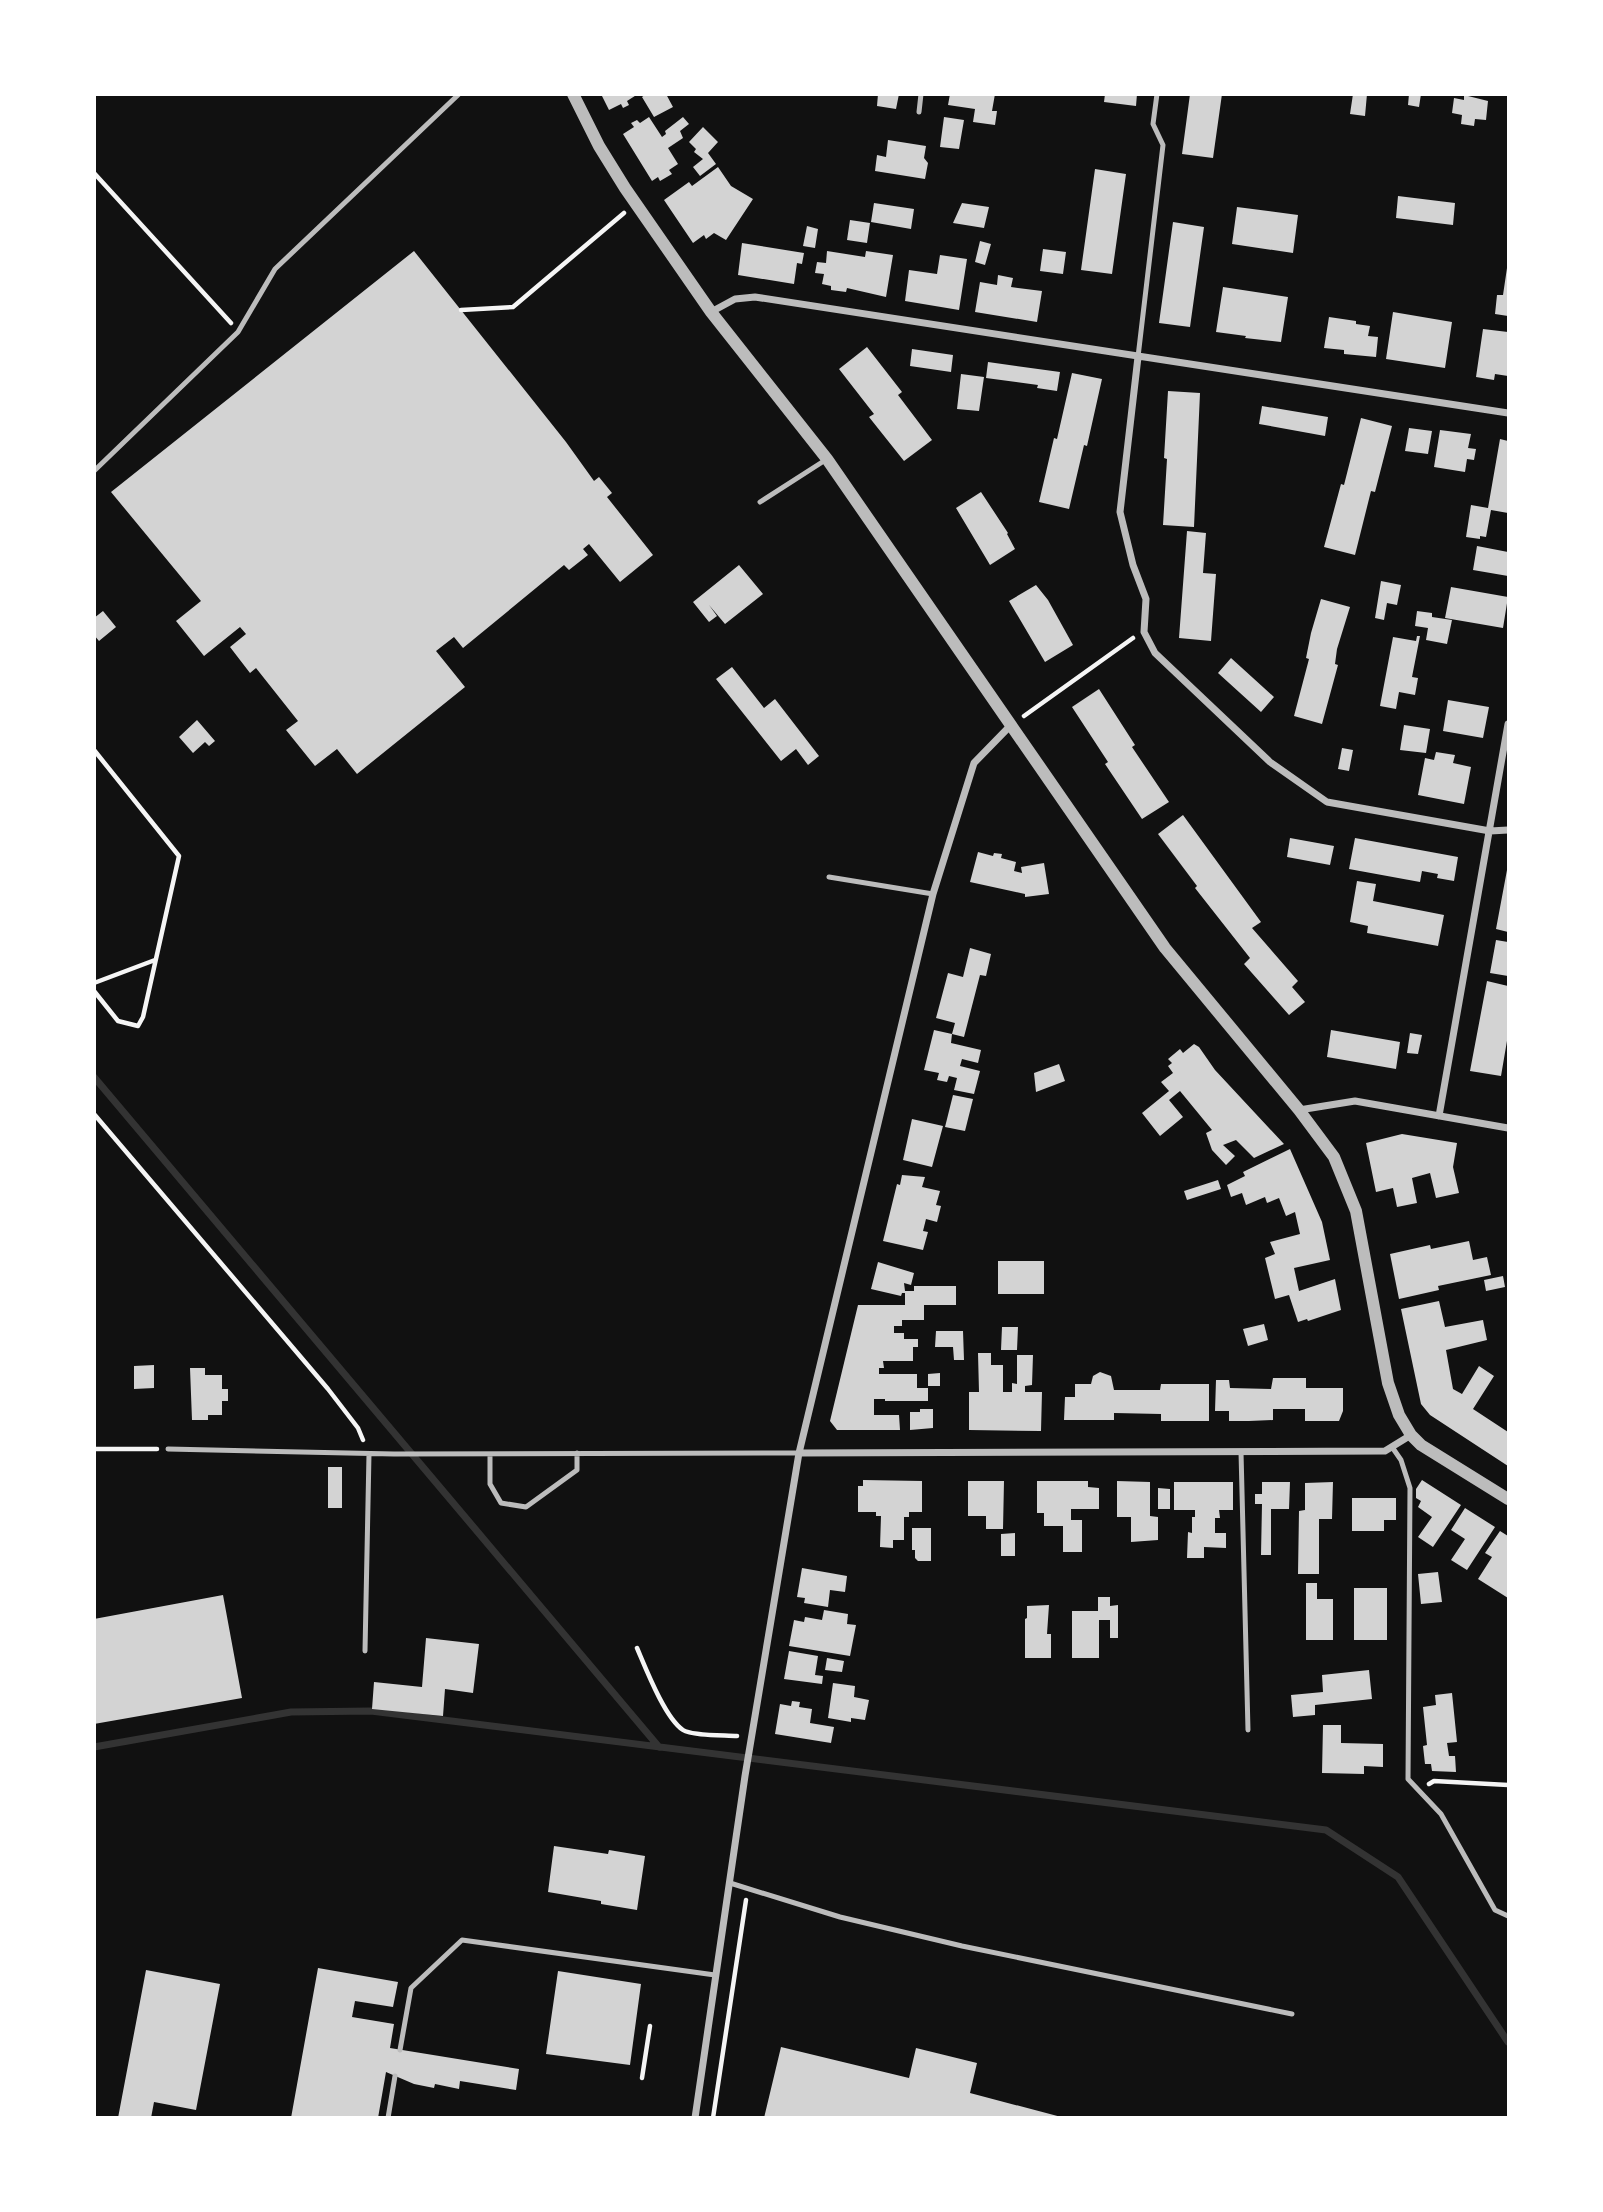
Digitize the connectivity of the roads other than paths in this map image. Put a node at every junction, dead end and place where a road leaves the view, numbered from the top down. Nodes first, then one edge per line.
1 (459, 94) edge
2 (573, 94) edge
3 (921, 94) edge
4 (1157, 94) edge
5 (919, 113) dead end
6 (711, 312) junction
7 (1138, 357) junction
8 (1508, 413) edge
9 (827, 459) junction
10 (94, 471) edge
11 (760, 502) dead end
12 (1012, 724) junction
13 (1508, 724) edge
14 (1508, 830) edge
15 (1490, 831) junction
16 (829, 877) dead end
17 (933, 894) junction
18 (1299, 1110) junction
19 (1438, 1116) junction
20 (1508, 1128) edge
21 (1411, 1435) junction
22 (1392, 1447) junction
23 (168, 1449) road end
24 (1241, 1452) junction
25 (577, 1453) junction
26 (799, 1453) junction
27 (369, 1454) junction
28 (490, 1454) junction
29 (1508, 1499) edge
30 (365, 1651) dead end
31 (1248, 1730) dead end
32 (730, 1883) junction
33 (1508, 1916) edge
34 (715, 1975) junction
35 (1292, 2014) dead end
36 (400, 2050) dead end
37 (395, 2076) dead end
38 (388, 2118) edge
39 (695, 2118) edge

1 - 10 lane
2 - 6 street
3 - 5 lane
4 - 7 lane
6 - 7 street
6 - 9 street
7 - 8 street
7 - 15 street
9 - 11 lane
9 - 12 street
12 - 17 street
12 - 18 street
13 - 15 street
14 - 15 street
15 - 19 street
16 - 17 lane
17 - 26 street
18 - 19 street
18 - 21 street
19 - 20 street
21 - 22 street
21 - 29 street
22 - 24 street
22 - 33 lane
23 - 27 lane
24 - 26 street
24 - 31 lane
25 - 26 lane
25 - 28 lane
25 - 28 lane
26 - 32 street
27 - 28 lane
27 - 30 lane
32 - 34 street
32 - 35 lane
34 - 36 lane
34 - 39 street
37 - 38 lane

